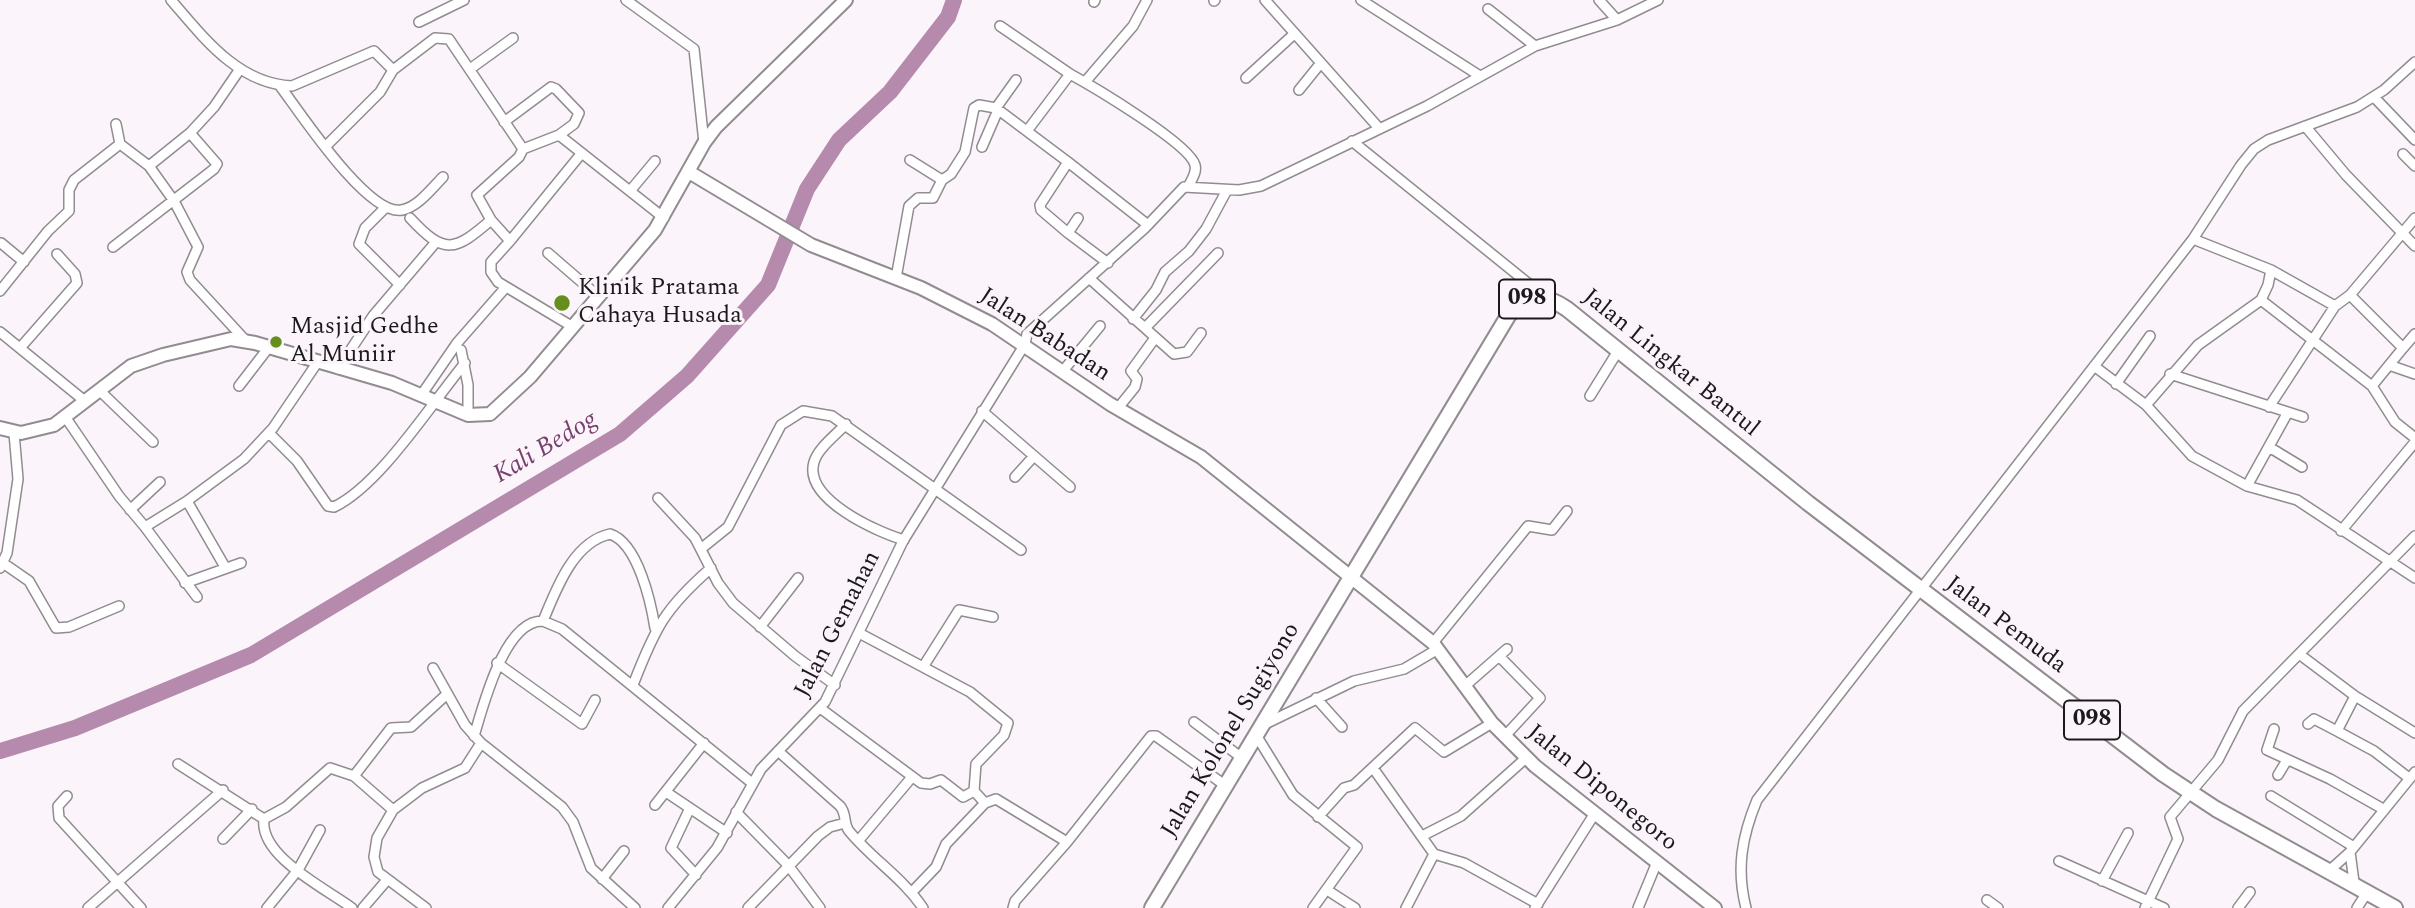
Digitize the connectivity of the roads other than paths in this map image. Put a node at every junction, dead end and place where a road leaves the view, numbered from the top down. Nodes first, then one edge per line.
1 (171, 0) edge
2 (464, 0) edge
3 (626, 0) edge
4 (846, 0) edge
5 (1147, 0) edge
6 (1265, 0) edge
7 (1599, 0) edge
8 (1658, 0) edge
9 (1364, 1) edge
10 (1488, 9) dead end
11 (1617, 20) junction
12 (419, 22) dead end
13 (1000, 26) dead end
14 (1293, 35) junction
15 (513, 38) dead end
16 (1535, 46) junction
17 (2415, 62) edge
18 (1320, 64) junction
19 (240, 69) junction
20 (470, 69) junction
21 (393, 70) junction
22 (1070, 74) junction
23 (1480, 76) junction
24 (1246, 78) dead end
25 (1016, 80) dead end
26 (1085, 82) junction
27 (280, 86) junction
28 (1300, 90) dead end
29 (2374, 97) junction
30 (997, 109) junction
31 (504, 122) junction
32 (116, 124) dead end
33 (2305, 126) junction
34 (1378, 127) junction
35 (1027, 131) junction
36 (190, 134) junction
37 (559, 135) junction
38 (2415, 140) edge
39 (1352, 141) junction
40 (704, 143) junction
41 (120, 144) junction
42 (982, 146) dead end
43 (325, 148) junction
44 (523, 149) junction
45 (2403, 154) dead end
46 (581, 155) junction
47 (911, 160) dead end
48 (655, 161) dead end
49 (1068, 162) junction
50 (149, 166) junction
51 (2415, 166) edge
52 (689, 172) junction
53 (443, 177) dead end
54 (942, 180) junction
55 (1189, 186) junction
56 (1227, 190) junction
57 (630, 191) junction
58 (174, 201) junction
59 (386, 207) junction
60 (410, 218) dead end
61 (664, 218) junction
62 (1078, 218) dead end
63 (2415, 218) edge
64 (491, 220) junction
65 (1148, 225) junction
66 (1068, 233) junction
67 (2404, 234) junction
68 (2193, 239) junction
69 (510, 241) junction
70 (436, 242) junction
71 (1, 243) edge
72 (2415, 246) edge
73 (113, 247) dead end
74 (548, 253) dead end
75 (1218, 253) dead end
76 (57, 254) dead end
77 (24, 262) junction
78 (1108, 263) junction
79 (2271, 270) junction
80 (1519, 276) junction
81 (896, 278) junction
82 (1089, 278) junction
83 (400, 285) junction
84 (506, 287) junction
85 (0, 291) edge
86 (2350, 295) junction
87 (599, 297) junction
88 (1545, 297) junction
89 (1525, 299) junction
90 (2261, 300) junction
91 (2335, 306) junction
92 (1133, 319) junction
93 (1100, 326) dead end
94 (573, 327) junction
95 (1145, 328) junction
96 (0, 332) edge
97 (1201, 333) dead end
98 (2415, 334) edge
99 (2150, 336) dead end
100 (1154, 338) junction
101 (246, 341) junction
102 (2314, 342) junction
103 (1025, 344) junction
104 (269, 347) junction
105 (20, 348) junction
106 (2403, 348) junction
107 (461, 350) dead end
108 (1618, 351) junction
109 (317, 363) junction
110 (465, 363) junction
111 (2389, 365) junction
112 (2094, 366) junction
113 (338, 369) junction
114 (1062, 372) junction
115 (2170, 373) junction
116 (2415, 374) edge
117 (2116, 384) junction
118 (239, 386) dead end
119 (2372, 386) junction
120 (100, 390) junction
121 (1590, 396) dead end
122 (428, 397) junction
123 (86, 402) junction
124 (2146, 405) junction
125 (2269, 407) junction
126 (1118, 408) junction
127 (982, 411) junction
128 (2288, 412) junction
129 (468, 415) junction
130 (2303, 416) dead end
131 (66, 418) junction
132 (846, 425) junction
133 (0, 428) edge
134 (14, 433) junction
135 (269, 433) junction
136 (2415, 440) edge
137 (153, 442) dead end
138 (2269, 447) junction
139 (1034, 456) junction
140 (2302, 467) dead end
141 (1015, 477) dead end
142 (160, 482) dead end
143 (2247, 486) junction
144 (1070, 487) dead end
145 (933, 488) junction
146 (659, 498) dead end
147 (187, 501) junction
148 (1808, 503) joint
149 (130, 510) junction
150 (1567, 511) dead end
151 (145, 527) junction
152 (4, 530) edge
153 (2342, 531) junction
154 (2415, 536) edge
155 (904, 540) junction
156 (702, 548) junction
157 (1021, 550) dead end
158 (2388, 562) junction
159 (241, 563) dead end
160 (1, 566) edge
161 (225, 568) junction
162 (711, 568) junction
163 (798, 578) dead end
164 (1351, 578) junction
165 (2415, 578) edge
166 (697, 580) junction
167 (185, 583) junction
168 (718, 583) junction
169 (1920, 590) junction
170 (197, 597) dead end
171 (119, 606) dead end
172 (993, 617) dead end
173 (543, 621) junction
174 (760, 627) junction
175 (655, 628) junction
176 (859, 633) junction
177 (1436, 646) junction
178 (2299, 654) junction
179 (497, 663) junction
180 (923, 667) junction
181 (433, 668) dead end
182 (633, 685) junction
183 (835, 685) junction
184 (1466, 685) junction
185 (446, 695) junction
186 (2355, 696) junction
187 (1316, 698) junction
188 (595, 700) dead end
189 (820, 708) junction
190 (1194, 722) dead end
191 (1492, 723) junction
192 (2308, 723) dead end
193 (1342, 727) dead end
194 (2274, 729) dead end
195 (1259, 730) junction
196 (2337, 732) junction
197 (2415, 733) edge
198 (1505, 736) junction
199 (478, 740) junction
200 (704, 743) junction
201 (778, 751) junction
202 (1242, 758) junction
203 (1526, 758) junction
204 (2287, 760) junction
205 (178, 764) dead end
206 (1373, 768) junction
207 (2278, 775) dead end
208 (2412, 775) edge
209 (354, 776) junction
210 (912, 777) junction
211 (752, 783) junction
212 (1226, 786) junction
213 (223, 790) junction
214 (974, 791) junction
215 (666, 792) junction
216 (2193, 794) junction
217 (67, 796) dead end
218 (2272, 796) dead end
219 (985, 803) junction
220 (655, 805) dead end
221 (690, 808) junction
222 (253, 809) junction
223 (2383, 809) junction
224 (393, 810) junction
225 (736, 812) junction
226 (1595, 813) junction
227 (1318, 817) junction
228 (264, 819) junction
229 (845, 823) junction
230 (320, 830) dead end
231 (727, 833) junction
232 (2128, 834) dead end
233 (1422, 836) junction
234 (223, 839) dead end
235 (859, 840) junction
236 (1067, 842) junction
237 (2352, 849) junction
238 (624, 851) dead end
239 (1434, 854) junction
240 (2059, 861) dead end
241 (1657, 862) junction
242 (788, 864) junction
243 (298, 870) junction
244 (2330, 870) junction
245 (696, 875) junction
246 (603, 879) junction
247 (387, 880) junction
248 (2102, 881) junction
249 (114, 882) junction
250 (2354, 883) junction
251 (1327, 890) junction
252 (2368, 891) junction
253 (912, 892) junction
254 (2250, 892) dead end
255 (1987, 900) dead end
256 (2146, 905) edge
257 (1536, 906) edge
258 (88, 908) edge
259 (141, 908) edge
260 (267, 908) edge
261 (352, 908) edge
262 (363, 908) edge
263 (426, 908) edge
264 (635, 908) edge
265 (668, 908) edge
266 (748, 908) edge
267 (820, 908) edge
268 (923, 908) edge
269 (1013, 908) edge
270 (1152, 908) edge
271 (1313, 908) edge
272 (1355, 908) edge
273 (1406, 908) edge
274 (1638, 908) edge
275 (1715, 908) edge
276 (1746, 908) edge
277 (1998, 908) edge
278 (2164, 908) edge
279 (2238, 908) edge
280 (2357, 908) edge
281 (2395, 908) edge

1 - 19 street
2 - 12 street
3 - 40 street
4 - 40 main road
5 - 26 street
6 - 14 street
7 - 11 street
8 - 11 street
9 - 23 street
10 - 16 street
11 - 16 street
13 - 22 street
14 - 18 street
14 - 24 street
15 - 20 street
16 - 23 street
17 - 29 street
18 - 28 street
18 - 34 street
19 - 27 street
19 - 36 street
20 - 21 street
20 - 31 street
21 - 27 street
21 - 43 street
22 - 26 street
22 - 35 street
23 - 34 street
25 - 30 street
26 - 55 street
27 - 43 street
29 - 33 street
29 - 38 street
30 - 35 street
30 - 42 street
30 - 54 street
31 - 37 street
31 - 44 street
32 - 41 street
33 - 67 street
33 - 68 street
34 - 39 street
35 - 49 street
36 - 50 street
36 - 58 street
37 - 44 street
37 - 46 street
39 - 56 street
39 - 80 street
40 - 52 main road
41 - 50 street
41 - 77 street
43 - 59 street
44 - 64 street
45 - 51 street
46 - 57 street
46 - 69 street
47 - 54 street
48 - 57 street
49 - 65 street
49 - 66 street
50 - 58 street
52 - 61 main road
52 - 81 main road, Jalan Babadan
53 - 59 street
54 - 81 street
55 - 56 street
55 - 65 street, Jalan Gemahan
56 - 92 street
57 - 61 street
58 - 73 street
58 - 101 street
59 - 83 street
60 - 70 street
61 - 87 main road
62 - 66 street
63 - 67 street
64 - 69 street
64 - 70 street
65 - 78 street, Jalan Gemahan
66 - 78 street
67 - 72 street
67 - 86 street
68 - 79 street
68 - 112 street
69 - 84 street
70 - 83 street
71 - 77 street
74 - 87 street
75 - 95 street
76 - 105 street
77 - 85 street
78 - 82 street, Jalan Gemahan
79 - 90 street
79 - 91 street
80 - 88 street
80 - 89 street
81 - 103 main road, Jalan Babadan
82 - 92 street
82 - 103 street, Jalan Gemahan
83 - 113 street
84 - 94 street
84 - 122 street
86 - 91 street
86 - 106 street
87 - 94 main road
88 - 89 main road, Jalan Lingkar Bantul / 098
88 - 108 main road, Jalan Lingkar Bantul / 098
89 - 164 main road, 098
90 - 102 street
90 - 115 street
91 - 102 street
92 - 95 street
93 - 114 street
94 - 129 main road
95 - 100 street
96 - 105 street
97 - 100 street
98 - 106 street
99 - 117 street
100 - 126 street
101 - 104 main road
101 - 120 main road
102 - 119 street
102 - 125 street
103 - 114 main road, Jalan Babadan
103 - 127 street, Jalan Gemahan
104 - 109 main road
104 - 118 street
105 - 123 street
106 - 111 street
107 - 110 street
108 - 121 street
108 - 148 main road, Jalan Lingkar Bantul / 098
109 - 113 main road
109 - 135 street
110 - 122 street
110 - 129 street
111 - 116 street
111 - 119 street
112 - 117 street
112 - 169 street
113 - 122 main road
114 - 126 main road, Jalan Babadan
115 - 124 street
115 - 125 street
117 - 124 street
119 - 136 street
120 - 123 main road
120 - 137 street
122 - 129 main road
122 - 135 street
123 - 131 main road
124 - 143 street
125 - 128 street
126 - 164 main road, Jalan Babadan
127 - 139 street
127 - 145 street, Jalan Gemahan
128 - 130 street
128 - 138 street
131 - 134 main road
131 - 149 street
132 - 145 street
132 - 155 street
132 - 156 street
133 - 134 main road
134 - 152 street
135 - 147 street
136 - 153 street
138 - 140 street
138 - 143 street
139 - 141 street
139 - 144 street
142 - 149 street
143 - 153 street
145 - 155 street, Jalan Gemahan
145 - 157 street
146 - 156 street
147 - 151 street
147 - 161 street
148 - 169 main road, Jalan Pemuda / 098
149 - 151 street
150 - 177 street
151 - 167 street
152 - 160 street
153 - 158 street
154 - 158 street
155 - 176 street, Jalan Gemahan
156 - 162 street
158 - 165 street
158 - 178 street
159 - 161 street
160 - 171 street
161 - 167 street
162 - 166 street
162 - 168 street
163 - 174 street
164 - 177 main road, Jalan Diponegoro
164 - 195 main road, Jalan Kolonel Sugiyono / 098
166 - 168 street
166 - 175 street
167 - 170 street
168 - 174 street
169 - 216 main road, Jalan Pemuda / 098
169 - 276 street
172 - 180 street
173 - 175 street
173 - 179 street
173 - 182 street
174 - 183 street
175 - 182 street
176 - 180 street
176 - 183 street, Jalan Gemahan
177 - 184 main road, Jalan Diponegoro
177 - 187 street
178 - 186 street
178 - 216 street
179 - 188 street
179 - 199 street
180 - 214 street
181 - 185 street
182 - 200 street
183 - 189 street, Jalan Gemahan
184 - 191 main road, Jalan Diponegoro
184 - 198 street
185 - 199 street
185 - 209 street
186 - 196 street
186 - 197 street
187 - 193 street
187 - 195 street
189 - 201 street, Jalan Gemahan
189 - 210 street
190 - 202 street
191 - 198 main road, Jalan Diponegoro
191 - 206 street
192 - 196 street
194 - 204 street
195 - 202 main road, Jalan Kolonel Sugiyono / 098
195 - 227 street
196 - 208 street
198 - 203 main road, Jalan Diponegoro
199 - 224 street
199 - 246 street
200 - 211 street
200 - 215 street
201 - 211 street, Jalan Gemahan
201 - 229 street
202 - 212 main road, Jalan Kolonel Sugiyono / 098
203 - 226 main road, Jalan Diponegoro
203 - 233 street
204 - 207 street
204 - 223 street
205 - 213 street
206 - 227 street
206 - 233 street
208 - 223 street
209 - 224 street
209 - 228 street
210 - 214 street
210 - 235 street
211 - 225 street, Jalan Gemahan
212 - 236 street
212 - 270 main road, Jalan Kolonel Sugiyono / 098
213 - 222 street
213 - 249 street
214 - 219 street
215 - 220 street
215 - 221 street
216 - 244 main road, Jalan Pemuda / 098
216 - 256 street
217 - 249 street
218 - 237 street
219 - 236 street
219 - 253 street
221 - 231 street
221 - 245 street
222 - 228 street
222 - 234 street
223 - 237 street
224 - 247 street
225 - 231 street, Jalan Gemahan
225 - 242 street
226 - 241 main road, Jalan Diponegoro
226 - 257 street
227 - 251 street
228 - 243 street
229 - 235 street
229 - 242 street
230 - 243 street
231 - 245 street, Jalan Gemahan
232 - 248 street
233 - 239 street
235 - 253 street
236 - 269 street
237 - 244 street
237 - 250 street
238 - 246 street
239 - 257 street
239 - 273 street
240 - 248 street
241 - 274 street
241 - 275 main road, Jalan Diponegoro
242 - 266 street
242 - 267 street
243 - 260 street
243 - 261 street
244 - 250 main road, Jalan Pemuda / 098
245 - 265 street, Jalan Gemahan
246 - 264 street
247 - 262 street
247 - 263 street
248 - 256 street
249 - 258 street
249 - 259 street
250 - 252 main road, Jalan Pemuda / 098
251 - 271 street
251 - 272 street
252 - 280 street
252 - 281 main road, Jalan Pemuda / 098
253 - 268 street
254 - 279 street
255 - 277 street
256 - 278 street

